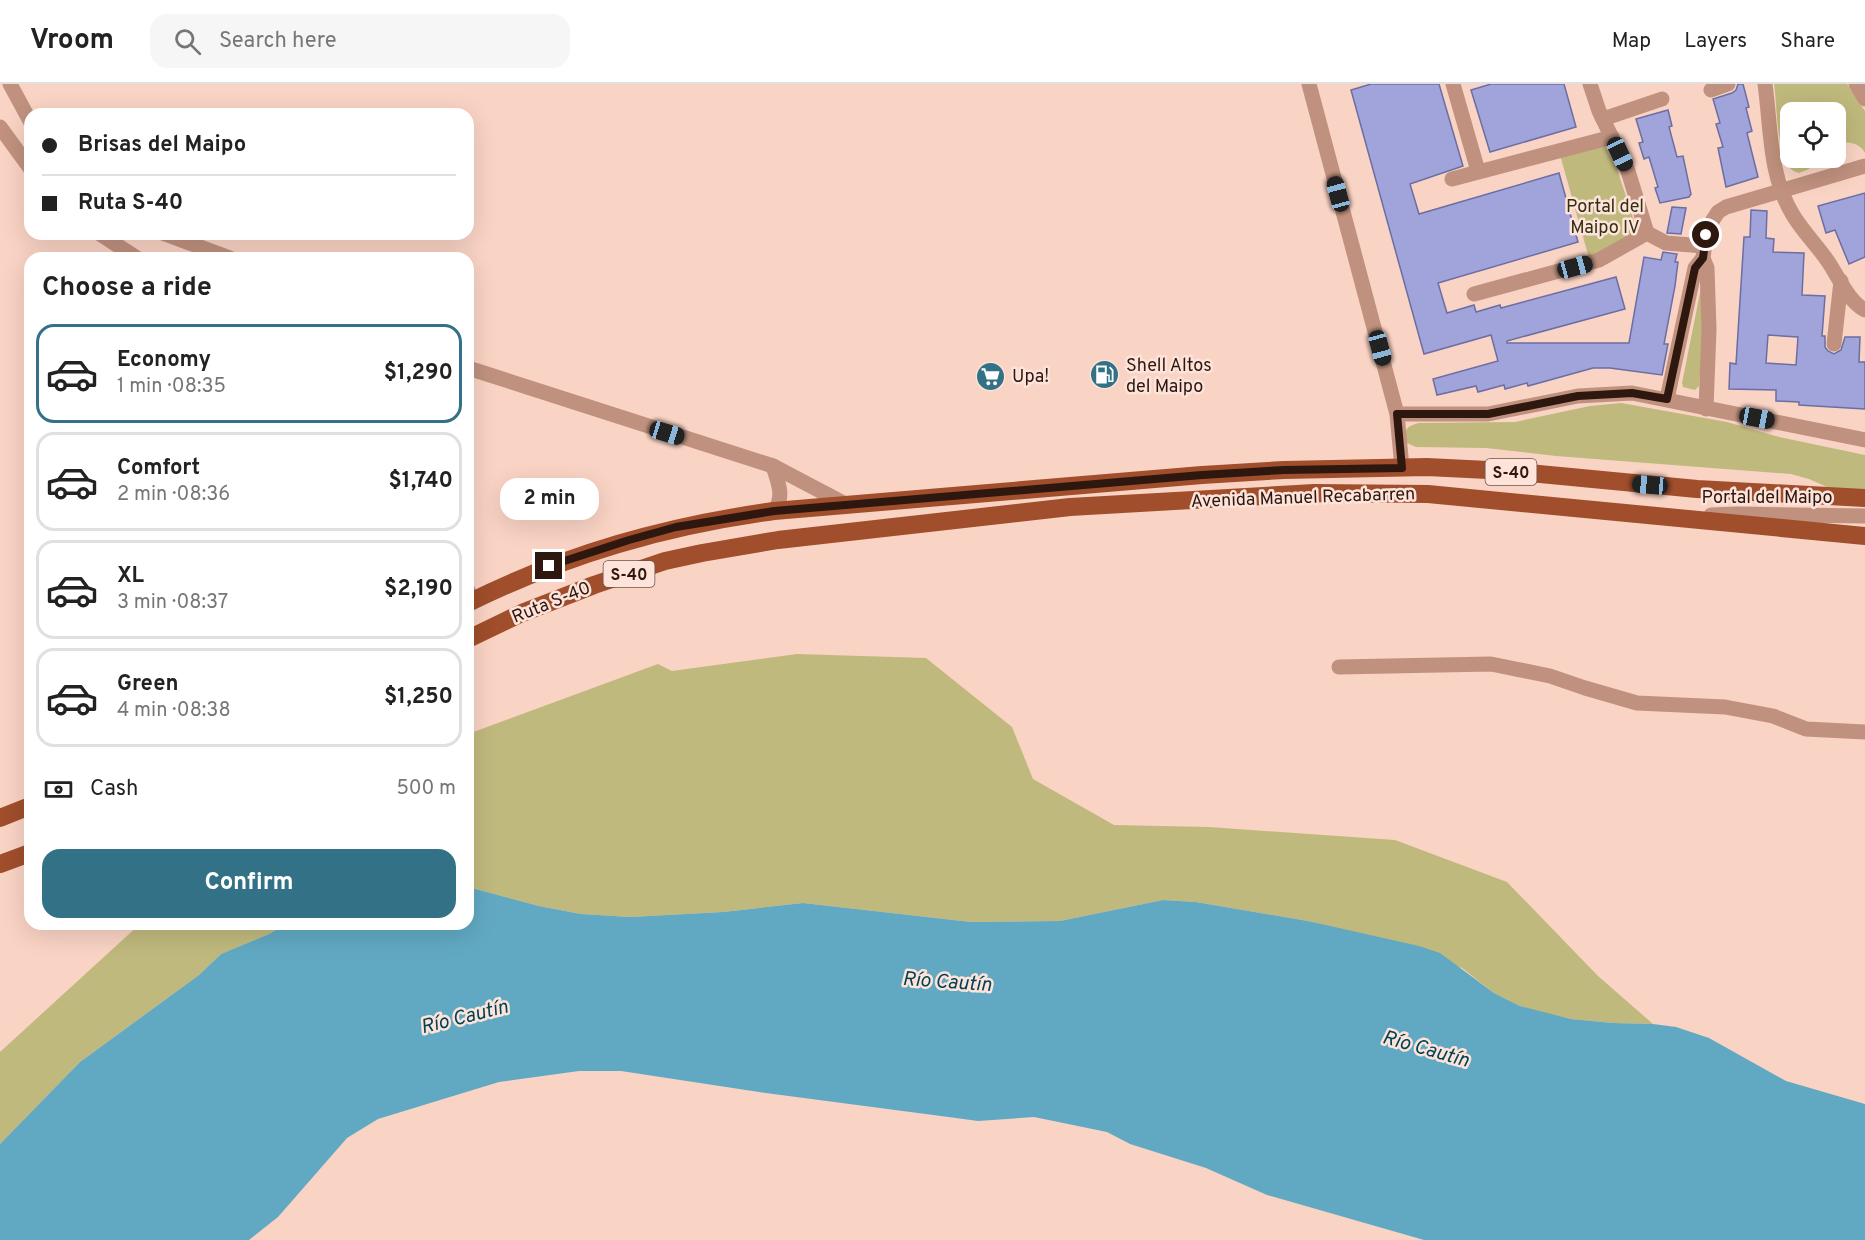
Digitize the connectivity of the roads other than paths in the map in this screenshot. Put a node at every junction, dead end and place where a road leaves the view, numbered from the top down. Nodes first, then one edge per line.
1 (10, 84) edge
2 (1309, 84) edge
3 (1454, 84) edge
4 (1590, 84) edge
5 (1728, 84) edge
6 (1765, 84) edge
7 (1856, 84) edge
8 (1711, 90) dead end
9 (1662, 99) dead end
10 (1865, 99) edge
11 (24, 110) edge
12 (1604, 119) junction
13 (0, 127) edge
14 (1612, 137) junction
15 (24, 160) edge
16 (1865, 166) edge
17 (1478, 171) junction
18 (1452, 179) dead end
19 (1781, 191) junction
20 (1647, 233) junction
21 (110, 240) edge
22 (181, 240) edge
23 (128, 252) edge
24 (214, 252) edge
25 (1704, 252) junction
26 (1841, 281) junction
27 (1474, 294) dead end
28 (1865, 310) edge
29 (1834, 344) dead end
30 (474, 372) edge
31 (1667, 399) junction
32 (1706, 409) junction
33 (1397, 414) junction
34 (1865, 440) edge
35 (773, 466) junction
36 (1402, 468) junction
37 (1865, 498) edge
38 (847, 505) junction
39 (774, 511) junction
40 (1865, 516) edge
41 (1669, 518) junction
42 (1865, 536) edge
43 (778, 540) joint
44 (474, 596) edge
45 (474, 607) edge
46 (487, 630) junction
47 (474, 636) edge
48 (1339, 667) dead end
49 (1865, 732) edge
50 (24, 808) edge
51 (0, 818) edge
52 (24, 855) edge
53 (0, 864) edge

1 - 11 street
2 - 33 street
3 - 17 street
4 - 12 street
5 - 8 street
6 - 19 street
7 - 10 street
9 - 12 street
12 - 14 street
13 - 15 street
14 - 17 street
14 - 20 street
16 - 19 street
17 - 18 street
19 - 25 street
19 - 26 street
20 - 25 street
20 - 27 street
21 - 23 street
22 - 24 street
25 - 31 street
25 - 32 street
26 - 28 street
26 - 29 street
30 - 35 street
31 - 32 street
31 - 33 street
32 - 34 street
33 - 36 street
35 - 38 street
35 - 39 street
36 - 37 main road, Avenida Manuel Recabarren / S-40
36 - 38 main road, Avenida Manuel Recabarren / S-40
38 - 39 main road, Avenida Manuel Recabarren / S-40
39 - 44 main road, Ruta S-40 / S-40
40 - 41 street, Portal del Maipo
41 - 42 main road, Avenida Manuel Recabarren / S-40
41 - 43 main road, Avenida Manuel Recabarren / S-40
43 - 46 main road, Ruta S-40 / S-40
45 - 46 main road
46 - 47 main road, Ruta S-40 / S-40
48 - 49 street
50 - 51 main road
52 - 53 main road

